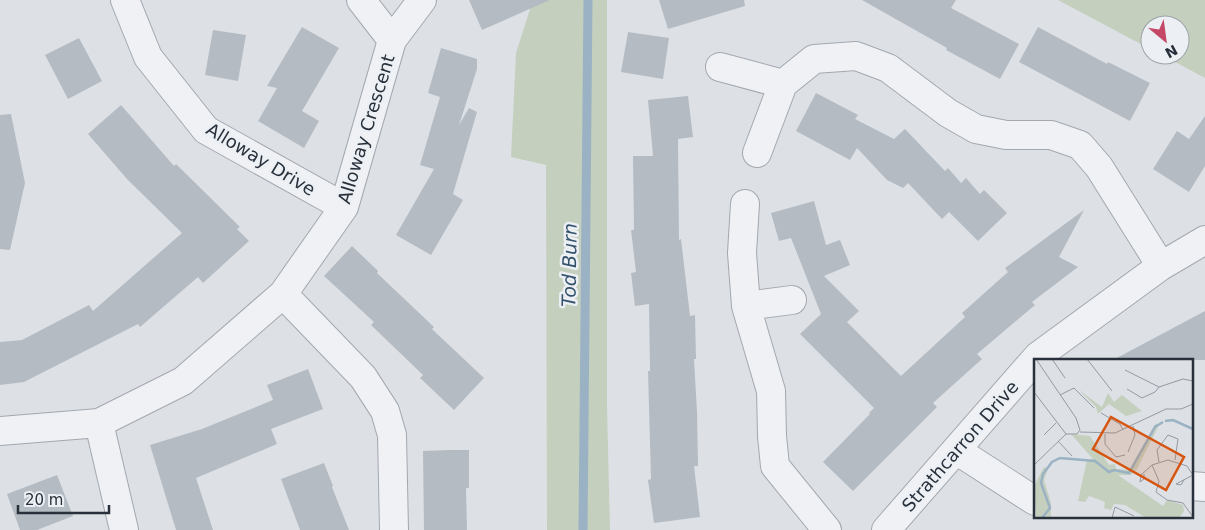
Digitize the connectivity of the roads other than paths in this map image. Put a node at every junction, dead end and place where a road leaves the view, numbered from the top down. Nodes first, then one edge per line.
1 (125, 0) edge
2 (361, 0) edge
3 (422, 0) edge
4 (392, 40) junction
5 (720, 67) dead end
6 (783, 84) junction
7 (757, 153) dead end
8 (745, 204) dead end
9 (344, 207) junction
10 (1205, 240) edge
11 (1161, 266) junction
12 (283, 294) junction
13 (792, 300) dead end
14 (746, 306) junction
15 (1035, 359) edge
16 (1034, 361) edge
17 (99, 423) junction
18 (0, 431) edge
19 (956, 450) junction
20 (1192, 486) edge
21 (1205, 487) edge
22 (1034, 500) edge
23 (124, 530) edge
24 (394, 530) edge
25 (827, 530) edge
26 (886, 530) edge

1 - 9 street, Alloway Drive
2 - 4 street, Alloway Crescent
3 - 4 street, Alloway Crescent
4 - 9 street, Alloway Crescent
5 - 6 street
6 - 7 street
6 - 11 street
8 - 14 street
9 - 12 street, Alloway Crescent
10 - 11 street, Strathcarron Drive
11 - 15 street, Strathcarron Drive
12 - 17 street, Alloway Crescent
12 - 24 street
13 - 14 street
14 - 25 street
16 - 19 street, Strathcarron Drive
17 - 18 street, Alloway Crescent
17 - 23 street
19 - 22 street
19 - 26 street, Strathcarron Drive
20 - 21 street

